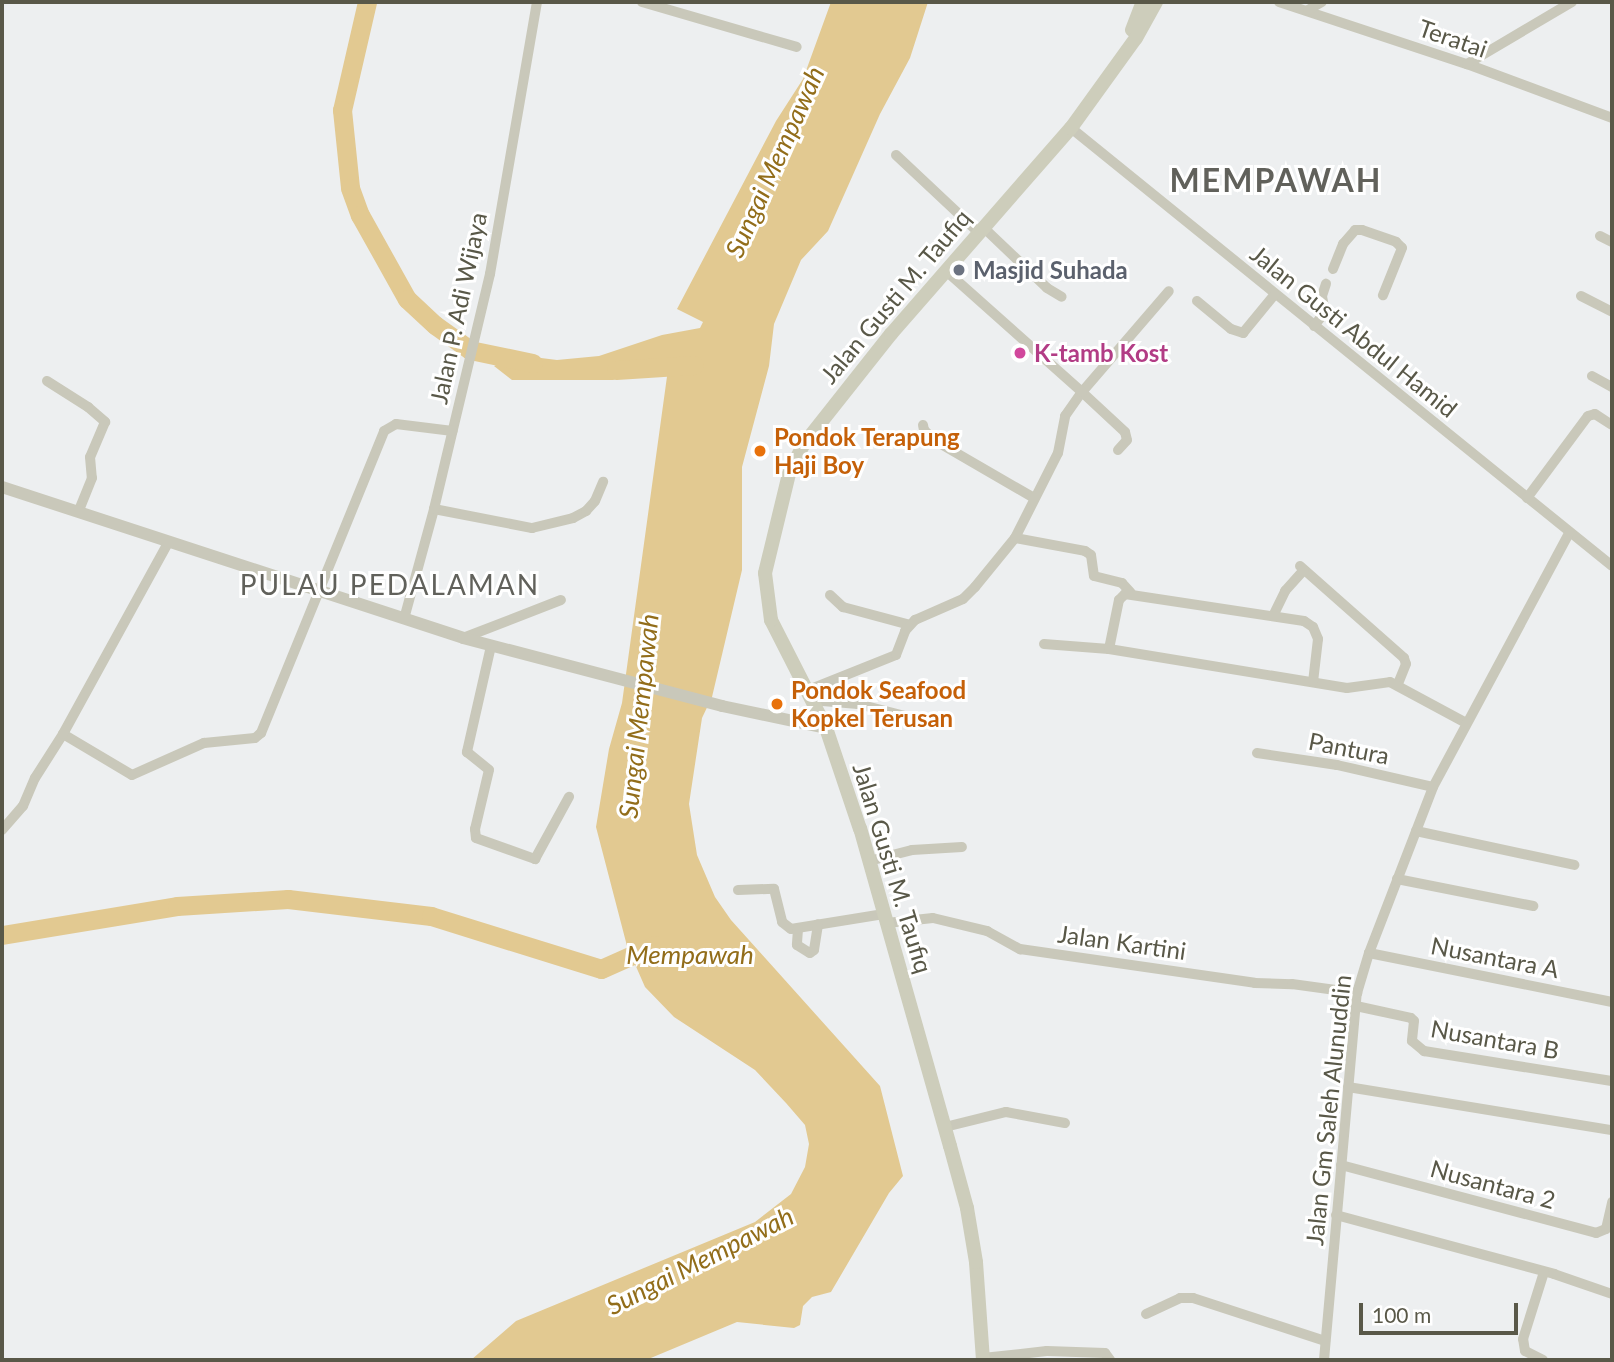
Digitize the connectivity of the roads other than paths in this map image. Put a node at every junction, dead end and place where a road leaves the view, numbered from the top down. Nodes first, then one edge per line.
1 (537, 2) edge
2 (642, 2) edge
3 (1143, 2) edge
4 (1156, 2) edge
5 (1279, 2) edge
6 (1322, 2) edge
7 (1570, 2) edge
8 (1308, 10) junction
9 (797, 47) dead end
10 (1125, 55) junction
11 (1466, 64) junction
12 (1612, 118) edge
13 (1071, 128) junction
14 (896, 155) dead end
15 (981, 230) junction
16 (1600, 236) dead end
17 (1612, 242) edge
18 (1332, 269) dead end
19 (946, 271) junction
20 (1326, 284) dead end
21 (1169, 291) dead end
22 (1275, 294) junction
23 (1383, 295) dead end
24 (1581, 296) dead end
25 (1062, 297) dead end
26 (1197, 301) dead end
27 (1612, 312) edge
28 (1314, 326) junction
29 (1592, 376) dead end
30 (47, 381) dead end
31 (1612, 387) edge
32 (1082, 392) junction
33 (923, 425) dead end
34 (1612, 425) edge
35 (453, 431) junction
36 (1118, 450) dead end
37 (603, 482) dead end
38 (2, 487) edge
39 (1034, 498) junction
40 (1527, 498) junction
41 (434, 509) junction
42 (79, 511) junction
43 (1569, 533) junction
44 (1015, 538) junction
45 (169, 541) junction
46 (1612, 566) edge
47 (317, 592) junction
48 (1130, 593) junction
49 (830, 595) dead end
50 (561, 600) dead end
51 (1273, 616) junction
52 (404, 620) junction
53 (910, 625) junction
54 (463, 638) junction
55 (1044, 644) dead end
56 (491, 646) junction
57 (1110, 649) junction
58 (1313, 682) junction
59 (1398, 684) junction
60 (808, 696) junction
61 (1466, 723) junction
62 (936, 724) dead end
63 (825, 728) junction
64 (63, 734) junction
65 (1257, 754) dead end
66 (1433, 787) junction
67 (569, 796) dead end
68 (2, 830) edge
69 (1416, 831) junction
70 (962, 847) dead end
71 (869, 861) junction
72 (1574, 865) dead end
73 (1397, 879) junction
74 (738, 890) dead end
75 (1533, 906) dead end
76 (886, 918) junction
77 (818, 924) junction
78 (798, 929) junction
79 (1369, 953) junction
80 (1357, 993) junction
81 (1612, 1002) edge
82 (1356, 1006) junction
83 (1612, 1080) edge
84 (1348, 1087) junction
85 (1065, 1123) dead end
86 (945, 1127) junction
87 (1612, 1129) edge
88 (1341, 1165) junction
89 (1612, 1202) edge
90 (1336, 1215) junction
91 (1544, 1272) junction
92 (1612, 1294) edge
93 (1146, 1314) dead end
94 (1325, 1341) junction
95 (983, 1359) edge
96 (1110, 1360) edge
97 (1324, 1360) edge
98 (1543, 1360) edge

1 - 35 street, Jalan P. Adi Wijaya
2 - 9 street
3 - 10 main road, Jalan Gusti M. Taufiq
4 - 10 main road, Jalan Gusti M. Taufiq
5 - 8 street, Teratai
6 - 8 street
7 - 11 street
8 - 11 street, Teratai
10 - 13 main road, Jalan Gusti M. Taufiq
11 - 12 street, Teratai
13 - 15 main road, Jalan Gusti M. Taufiq
13 - 22 street, Jalan Gusti Abdul Hamid
14 - 15 street
15 - 19 main road, Jalan Gusti M. Taufiq
15 - 25 street
16 - 17 street
18 - 23 street
19 - 32 street
19 - 60 main road, Jalan Gusti M. Taufiq
20 - 28 street
21 - 32 street
22 - 26 street
22 - 28 street, Jalan Gusti Abdul Hamid
24 - 27 street
28 - 40 street, Jalan Gusti Abdul Hamid
29 - 31 street
30 - 42 street
32 - 36 street
32 - 39 street
33 - 39 street
34 - 40 street
35 - 41 street, Jalan P. Adi Wijaya
35 - 47 street
37 - 41 street
38 - 42 street
39 - 44 street
40 - 43 street, Jalan Gusti Abdul Hamid
41 - 52 street, Jalan P. Adi Wijaya
42 - 45 street
43 - 46 street, Jalan Gusti Abdul Hamid
43 - 61 street, Jalan Gm Saleh Alunuddin
44 - 48 street
44 - 53 street
45 - 47 street
45 - 64 street
47 - 52 street
47 - 64 street
48 - 51 street
48 - 57 street
49 - 53 street
50 - 54 street
51 - 58 street
51 - 59 street
52 - 54 street
53 - 60 street
54 - 56 street
55 - 57 street
56 - 63 street
56 - 67 street
57 - 58 street
58 - 59 street
59 - 61 street
60 - 62 street
60 - 63 main road, Jalan Gusti M. Taufiq
61 - 66 street, Jalan Gm Saleh Alunuddin
63 - 71 main road, Jalan Gusti M. Taufiq
64 - 68 street
65 - 66 street, Pantura
66 - 69 street, Jalan Gm Saleh Alunuddin
69 - 72 street
69 - 73 street, Jalan Gm Saleh Alunuddin
70 - 71 street
71 - 76 main road, Jalan Gusti M. Taufiq
73 - 75 street
73 - 79 street, Jalan Gm Saleh Alunuddin
74 - 78 street
76 - 77 street, Jalan Kartini
76 - 80 street, Jalan Kartini
76 - 86 main road, Jalan Gusti M. Taufiq
77 - 78 street, Jalan Kartini
77 - 78 street
79 - 80 street, Jalan Gm Saleh Alunuddin
79 - 81 street, Nusantara A
80 - 82 street, Jalan Gm Saleh Alunuddin
82 - 83 street, Nusantara B
82 - 84 street, Jalan Gm Saleh Alunuddin
84 - 87 street
84 - 88 street, Jalan Gm Saleh Alunuddin
85 - 86 street
86 - 95 main road, Jalan Gusti M. Taufiq
88 - 89 street, Nusantara 2
88 - 90 street, Jalan Gm Saleh Alunuddin
90 - 91 street
90 - 94 street, Jalan Gm Saleh Alunuddin
91 - 92 street
91 - 98 street
93 - 94 street
94 - 97 street, Jalan Gm Saleh Alunuddin
95 - 96 street

